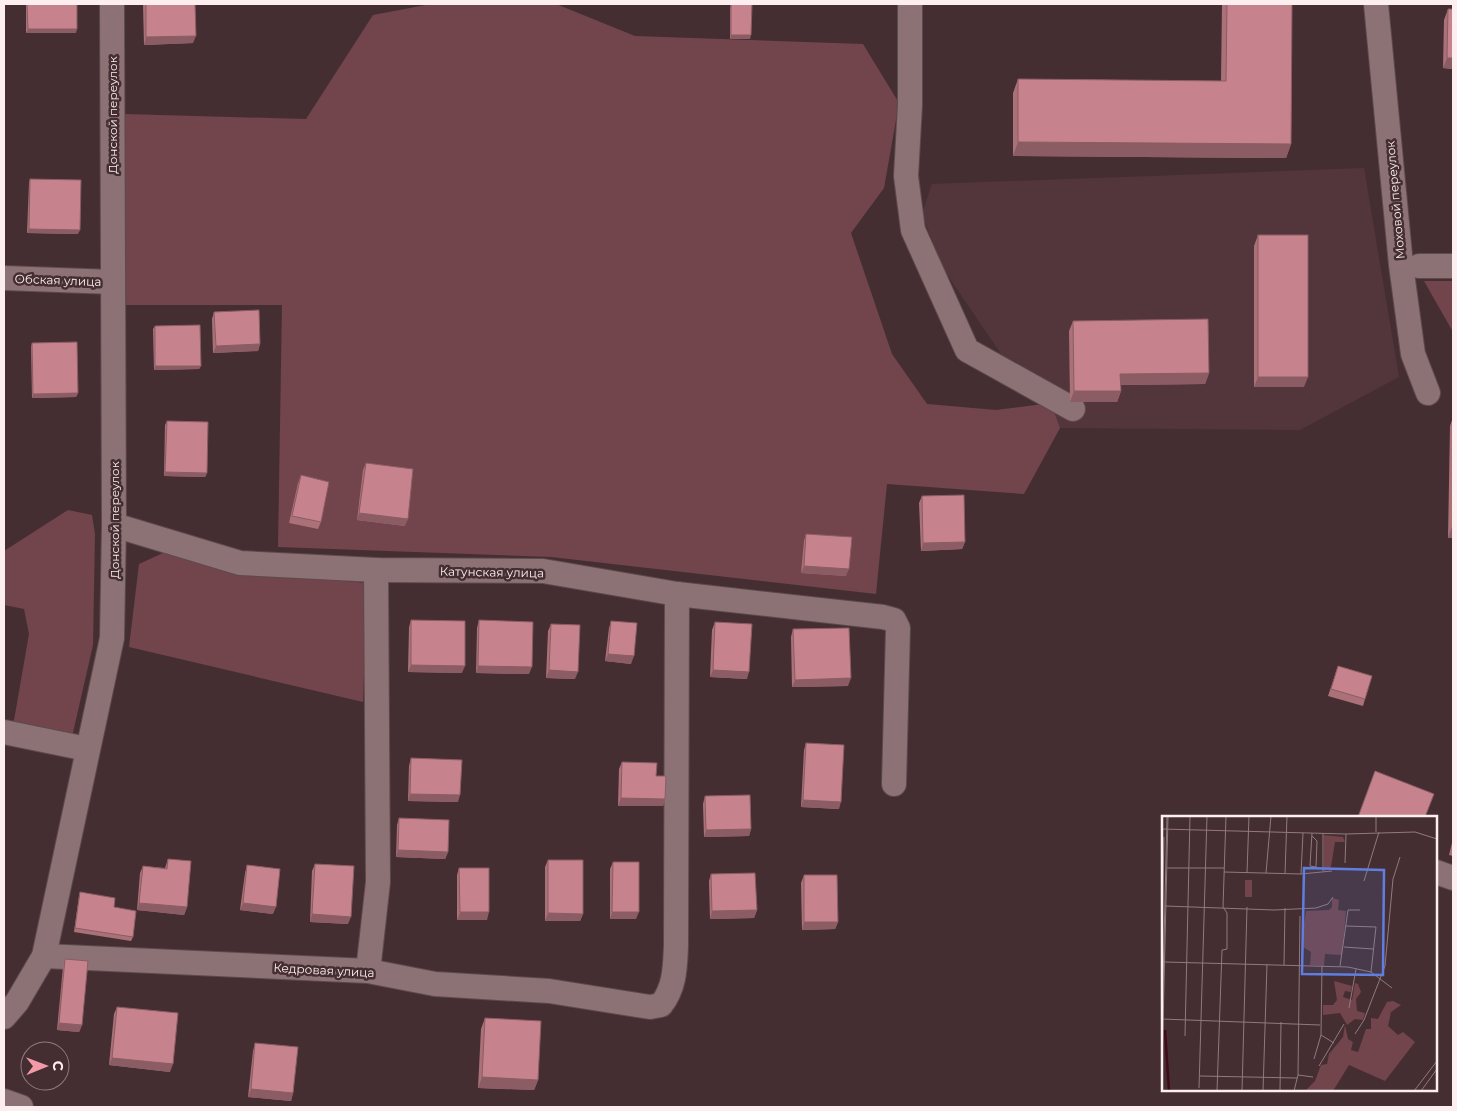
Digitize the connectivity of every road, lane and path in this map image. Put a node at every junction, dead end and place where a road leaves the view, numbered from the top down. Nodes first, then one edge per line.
1 (112, 4) edge
2 (910, 4) edge
3 (1376, 4) edge
4 (1419, 266) dead end
5 (1453, 266) edge
6 (4, 278) edge
7 (113, 282) junction
8 (1428, 393) dead end
9 (1073, 409) edge
10 (114, 525) junction
11 (376, 570) junction
12 (677, 594) junction
13 (4, 732) edge
14 (87, 749) junction
15 (894, 784) dead end
16 (44, 956) junction
17 (368, 971) junction
18 (4, 1017) edge
19 (4, 1101) edge
20 (21, 1107) edge

1 - 7 street, Донской переулок
2 - 9 street
3 - 8 street, Моховой переулок
4 - 5 street
6 - 7 street, Обская улица
7 - 10 street, Донской переулок
10 - 11 street, Катунская улица
10 - 14 street, Донской переулок
11 - 12 street, Катунская улица
11 - 17 street
12 - 15 street, Катунская улица
12 - 17 street, Кедровая улица
13 - 14 street
14 - 16 street, Донской переулок
16 - 17 street, Кедровая улица
16 - 18 street, Донской переулок
19 - 20 street

